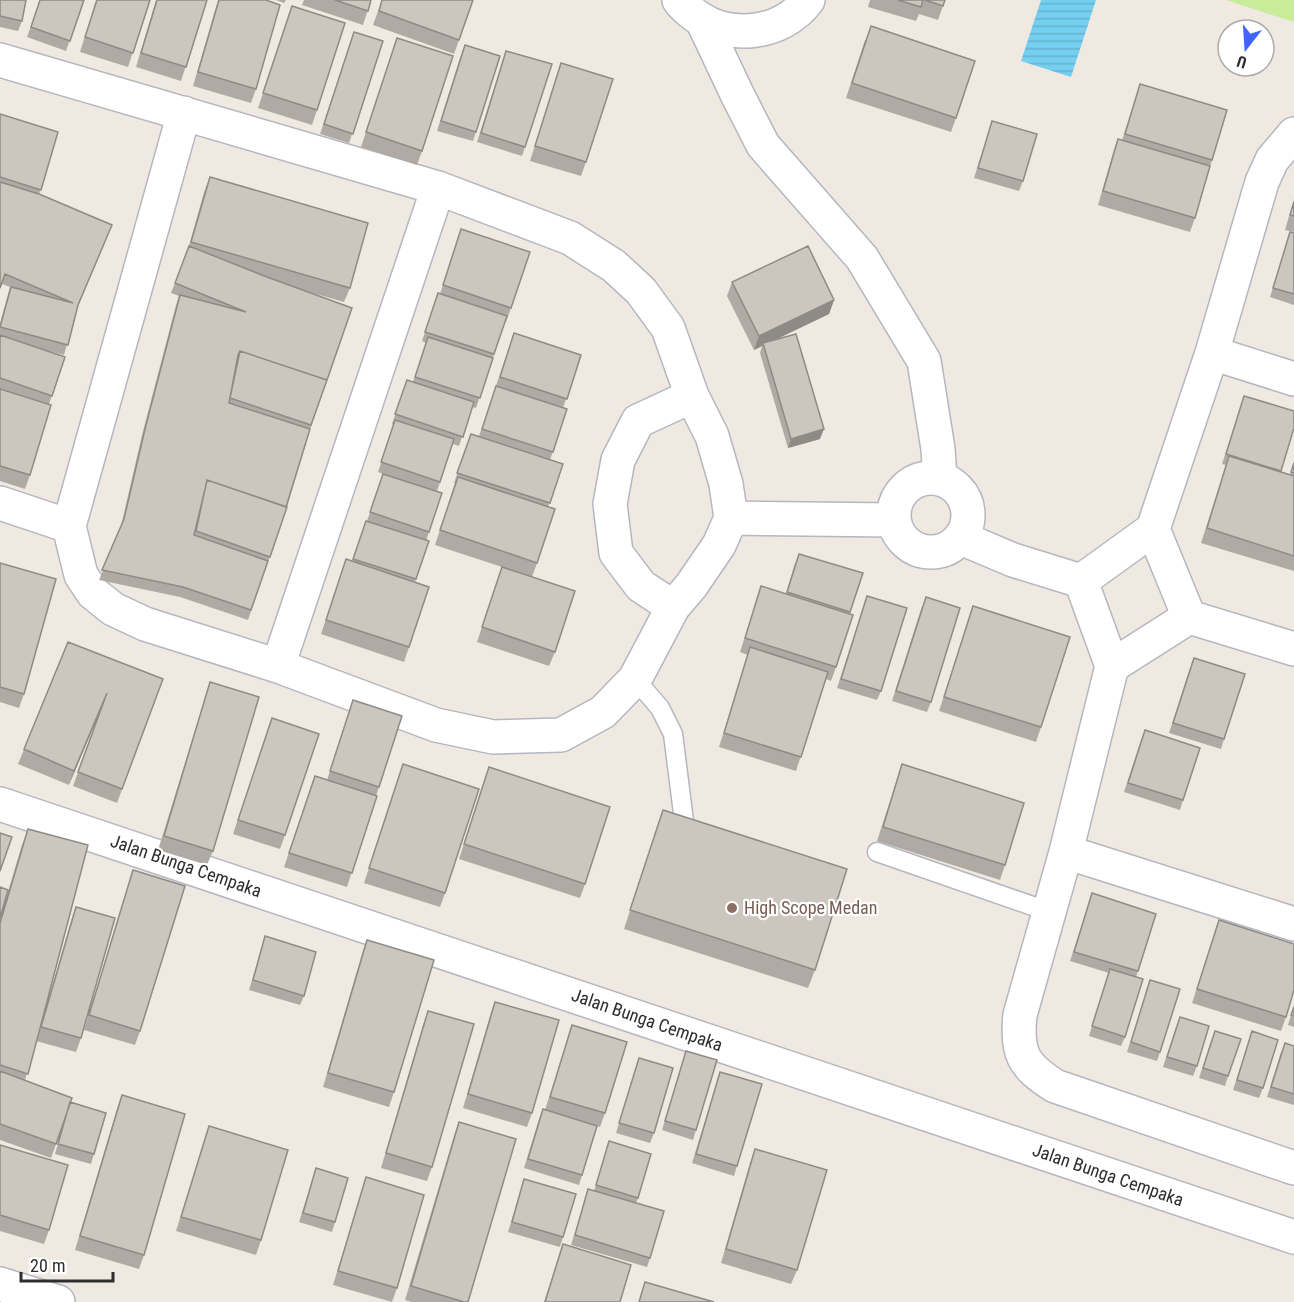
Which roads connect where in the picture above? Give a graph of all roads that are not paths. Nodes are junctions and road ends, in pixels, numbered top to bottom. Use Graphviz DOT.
graph roads {
  1 [pos="679,0"];
  2 [pos="808,0"];
  3 [pos="703,22"];
  4 [pos="0,60"];
  5 [pos="184,113"];
  6 [pos="1294,134"];
  7 [pos="438,188"];
  8 [pos="1212,353"];
  9 [pos="1294,379"];
  10 [pos="692,396"];
  11 [pos="940,478"];
  12 [pos="0,503"];
  13 [pos="731,518"];
  14 [pos="893,520"];
  15 [pos="69,526"];
  16 [pos="1153,529"];
  17 [pos="961,538"];
  18 [pos="1081,581"];
  19 [pos="673,607"];
  20 [pos="1189,617"];
  21 [pos="1294,649"];
  22 [pos="278,666"];
  23 [pos="1112,666"];
  24 [pos="635,679"];
  25 [pos="0,804"];
  26 [pos="684,821"];
  27 [pos="877,852"];
  28 [pos="1066,852"];
  29 [pos="1050,912"];
  30 [pos="1294,924"];
  31 [pos="1294,1168"];
  32 [pos="1294,1237"];
  33 [pos="0,1284"];
  34 [pos="58,1302"];
  1 -- 3 [label="street"];
  2 -- 3 [label="street"];
  3 -- 11 [label="street"];
  4 -- 5 [label="street"];
  5 -- 7 [label="street"];
  5 -- 15 [label="street"];
  6 -- 8 [label="street"];
  7 -- 10 [label="street"];
  7 -- 22 [label="street"];
  8 -- 9 [label="street"];
  8 -- 16 [label="street"];
  10 -- 13 [label="street"];
  10 -- 19 [label="street"];
  11 -- 14 [label="street"];
  11 -- 17 [label="street"];
  12 -- 15 [label="street"];
  13 -- 14 [label="street"];
  13 -- 19 [label="street"];
  14 -- 17 [label="street"];
  15 -- 22 [label="street"];
  16 -- 18 [label="street"];
  16 -- 20 [label="street"];
  17 -- 18 [label="street"];
  18 -- 23 [label="street"];
  19 -- 24 [label="street"];
  20 -- 21 [label="street"];
  20 -- 23 [label="street"];
  22 -- 24 [label="street"];
  23 -- 28 [label="street"];
  24 -- 26 [label="lane"];
  25 -- 32 [label="street, Jalan Bunga Cempaka"];
  27 -- 29 [label="lane"];
  28 -- 29 [label="street"];
  28 -- 30 [label="street"];
  29 -- 31 [label="street"];
  33 -- 34 [label="street"];
}
